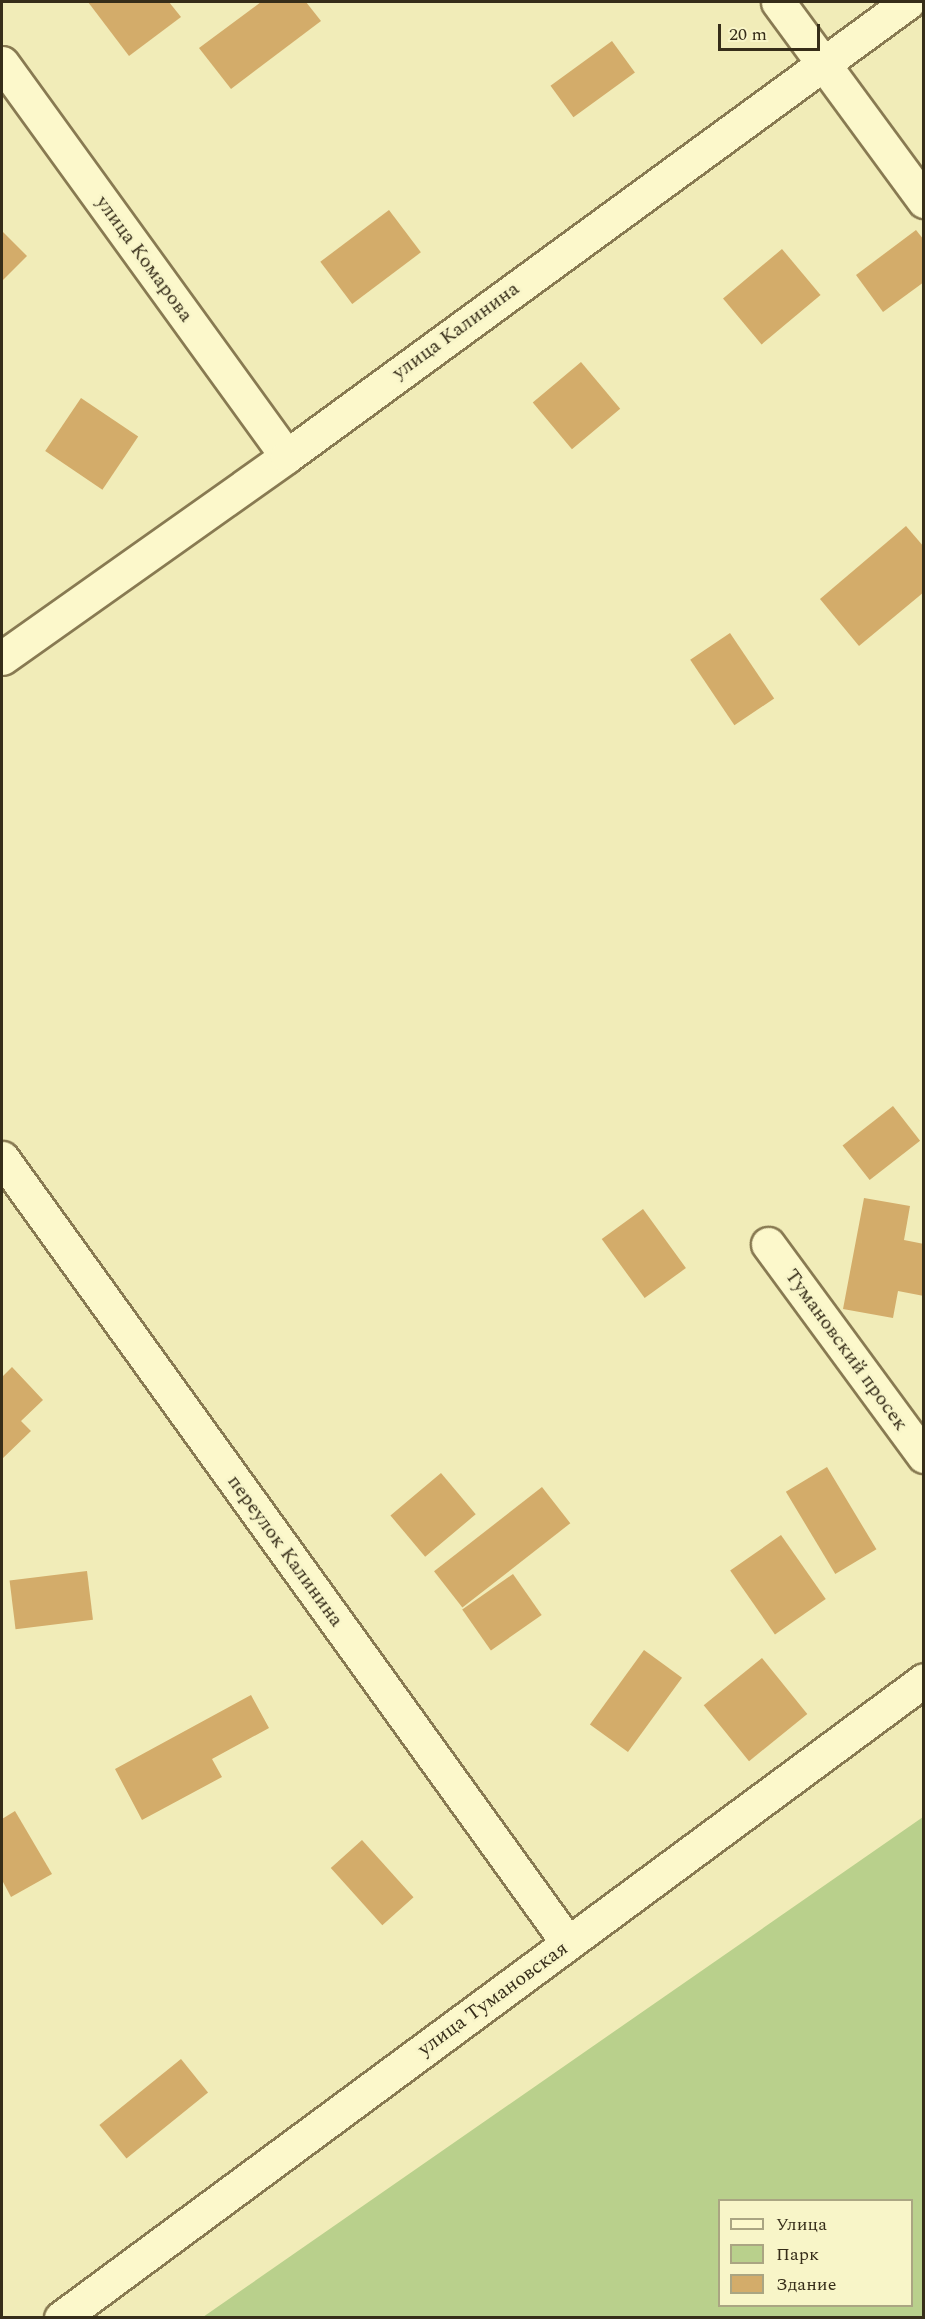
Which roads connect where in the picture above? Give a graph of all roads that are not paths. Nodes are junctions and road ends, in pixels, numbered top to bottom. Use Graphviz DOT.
graph roads {
  1 [pos="778,2"];
  2 [pos="908,2"];
  3 [pos="823,62"];
  4 [pos="2,63"];
  5 [pos="924,201"];
  6 [pos="287,456"];
  7 [pos="2,658"];
  8 [pos="2,1158"];
  9 [pos="768,1244"];
  10 [pos="924,1456"];
  11 [pos="924,1680"];
  12 [pos="568,1943"];
  13 [pos="61,2318"];
  1 -- 3 [label="street"];
  2 -- 3 [label="street, улица Калинина"];
  3 -- 5 [label="street"];
  3 -- 6 [label="street, улица Калинина"];
  4 -- 6 [label="street, улица Комарова"];
  6 -- 7 [label="street, улица Калинина"];
  8 -- 12 [label="street, переулок Калинина"];
  9 -- 10 [label="street, Тумановский просек"];
  11 -- 12 [label="street, улица Тумановская"];
  12 -- 13 [label="street, улица Тумановская"];
}
